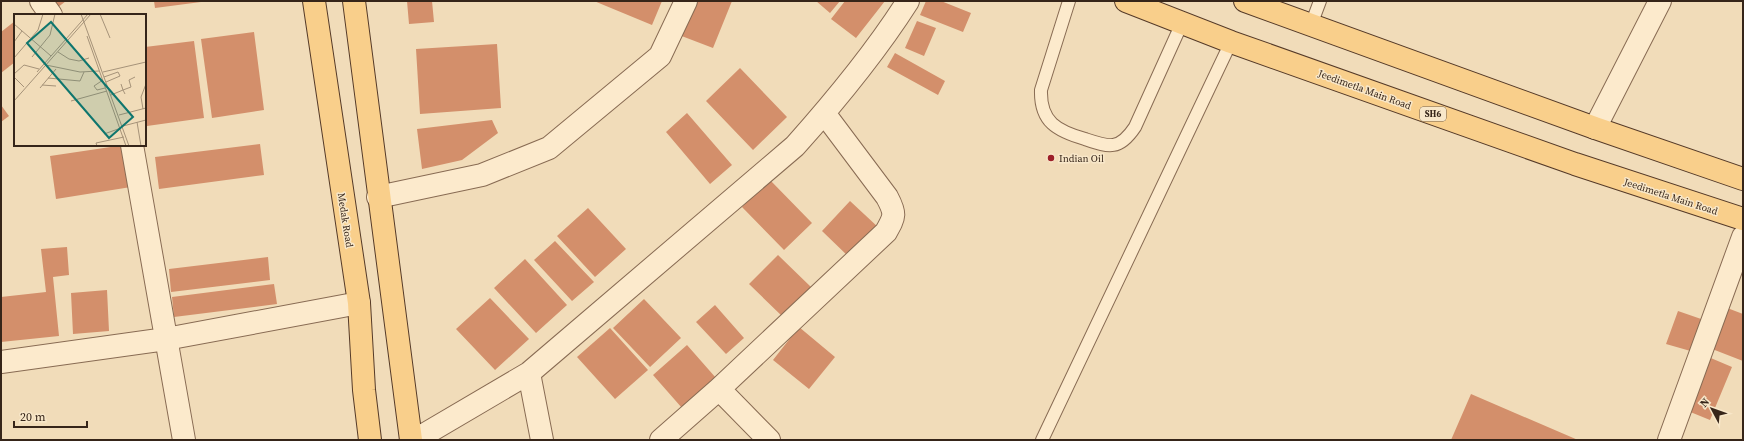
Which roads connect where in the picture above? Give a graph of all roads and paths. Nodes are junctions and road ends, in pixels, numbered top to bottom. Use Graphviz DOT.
graph roads {
  1 [pos="41,1"];
  2 [pos="314,1"];
  3 [pos="354,1"];
  4 [pos="686,1"];
  5 [pos="908,1"];
  6 [pos="1068,1"];
  7 [pos="1126,1"];
  8 [pos="1245,1"];
  9 [pos="1320,1"];
  10 [pos="1660,1"];
  11 [pos="50,14"];
  12 [pos="1182,23"];
  13 [pos="1311,25"];
  14 [pos="1231,42"];
  15 [pos="824,113"];
  16 [pos="1595,128"];
  17 [pos="132,146"];
  18 [pos="1743,179"];
  19 [pos="378,197"];
  20 [pos="1743,219"];
  21 [pos="1743,237"];
  22 [pos="359,303"];
  23 [pos="166,339"];
  24 [pos="1,362"];
  25 [pos="529,373"];
  26 [pos="719,389"];
  27 [pos="184,440"];
  28 [pos="370,440"];
  29 [pos="411,440"];
  30 [pos="415,440"];
  31 [pos="542,440"];
  32 [pos="661,440"];
  33 [pos="769,440"];
  34 [pos="1042,440"];
  35 [pos="1669,440"];
  1 -- 11 [label="street"];
  2 -- 22 [label="main road, Medak Road"];
  3 -- 19 [label="main road"];
  4 -- 19 [label="street"];
  5 -- 15 [label="street"];
  6 -- 12 [label="lane"];
  7 -- 12 [label="main road, Jeedimetla Main Road / SH6"];
  8 -- 13 [label="main road"];
  9 -- 13 [label="lane"];
  10 -- 16 [label="street"];
  12 -- 14 [label="main road, Jeedimetla Main Road / SH6"];
  13 -- 16 [label="main road"];
  14 -- 20 [label="main road, Jeedimetla Main Road / SH6"];
  14 -- 34 [label="lane"];
  15 -- 25 [label="street"];
  15 -- 26 [label="street"];
  16 -- 18 [label="main road"];
  17 -- 23 [label="street"];
  19 -- 29 [label="main road"];
  21 -- 35 [label="street"];
  22 -- 23 [label="street"];
  22 -- 28 [label="main road, Medak Road"];
  23 -- 24 [label="street"];
  23 -- 27 [label="street"];
  25 -- 30 [label="street"];
  25 -- 31 [label="street"];
  26 -- 32 [label="street"];
  26 -- 33 [label="street"];
}
